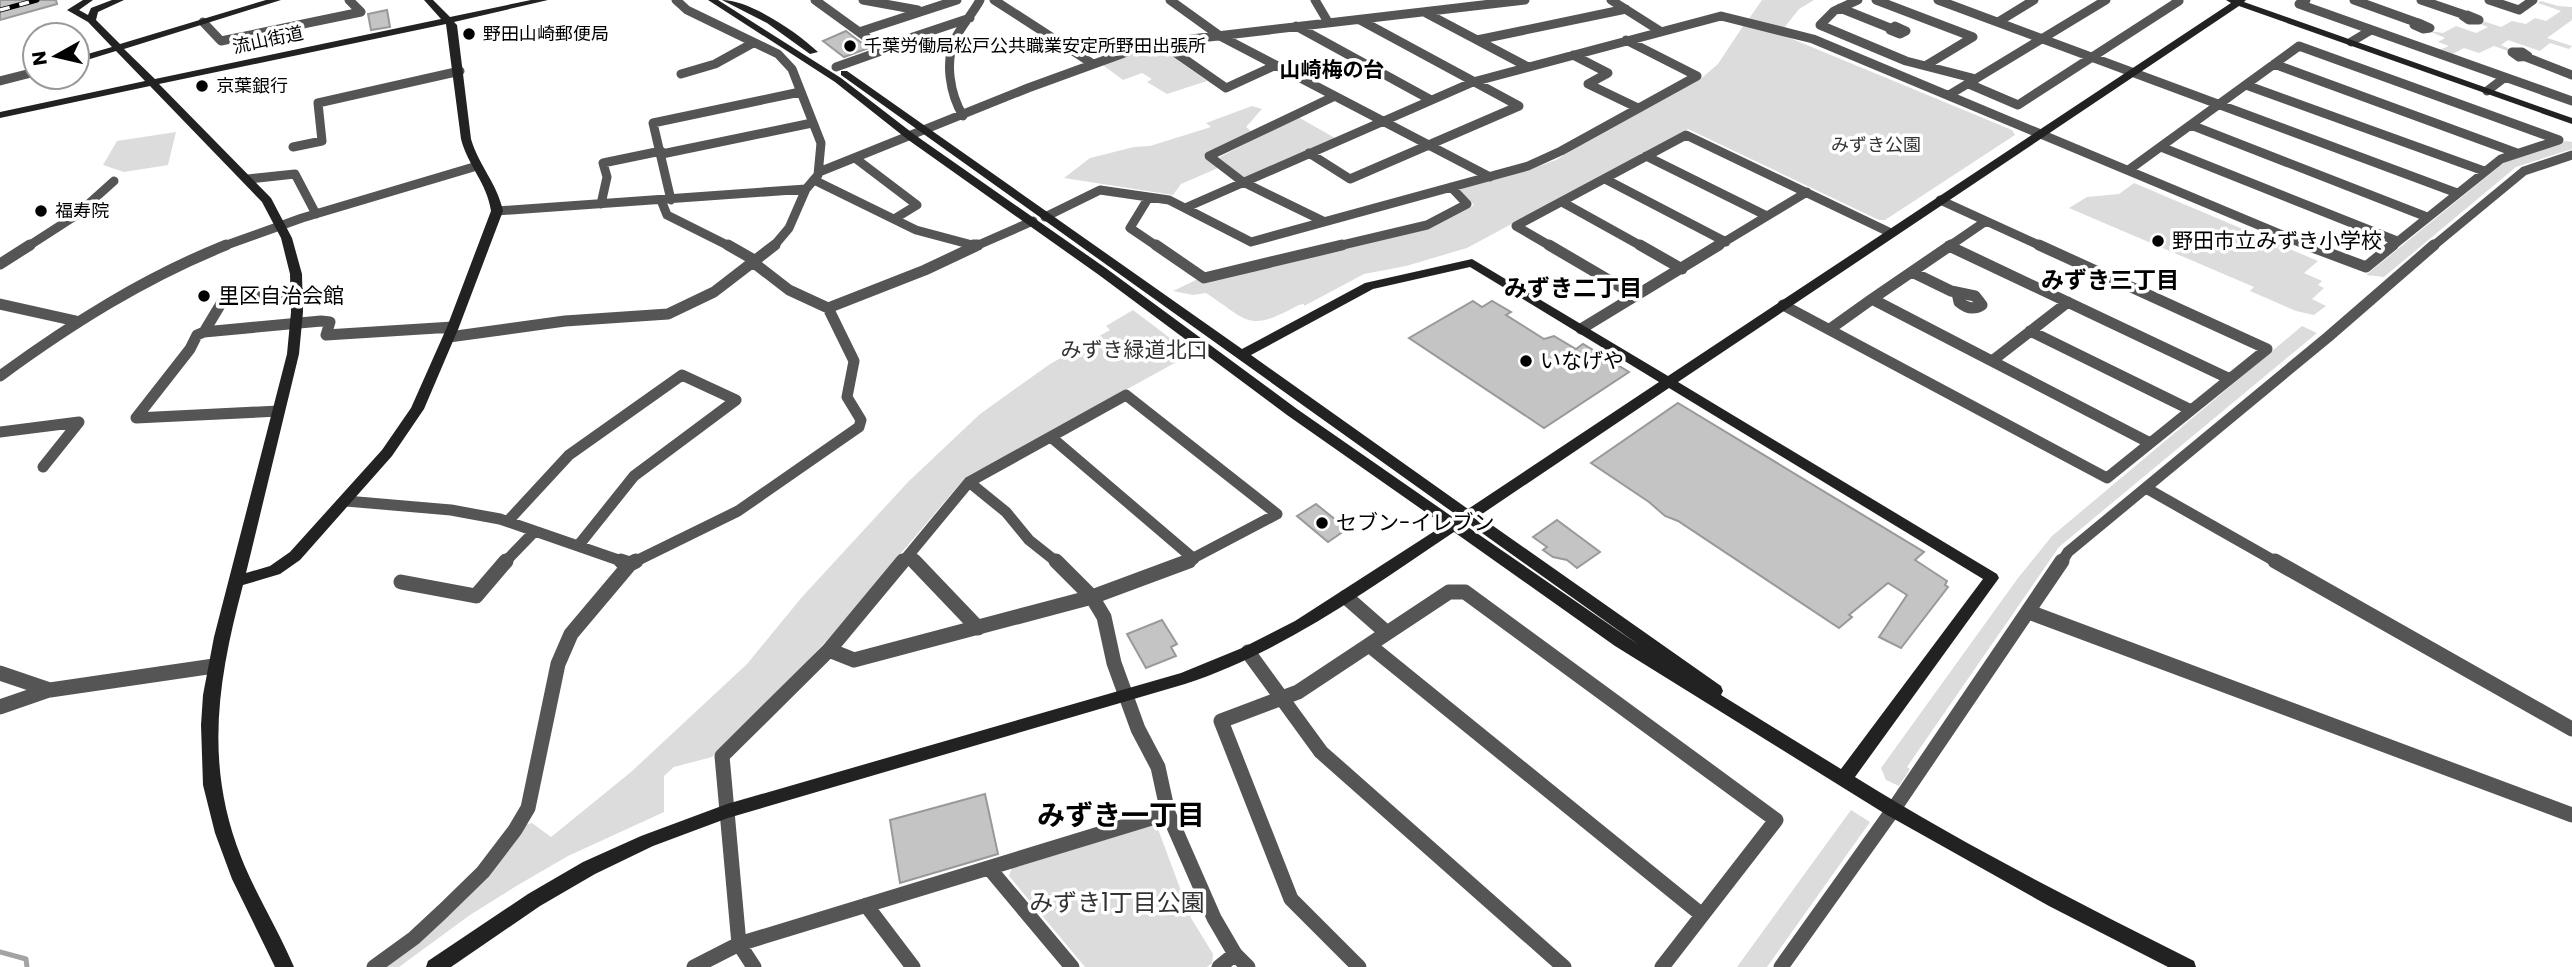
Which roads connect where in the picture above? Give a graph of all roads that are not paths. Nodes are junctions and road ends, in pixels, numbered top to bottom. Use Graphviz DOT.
graph roads {
  1 [pos="89,0"];
  2 [pos="120,0"];
  3 [pos="276,0"];
  4 [pos="349,0"];
  5 [pos="428,0"];
  6 [pos="544,0"];
  7 [pos="676,0"];
  8 [pos="712,0"];
  9 [pos="726,0"];
  10 [pos="815,0"];
  11 [pos="863,0"];
  12 [pos="957,0"];
  13 [pos="980,0"];
  14 [pos="994,0"];
  15 [pos="1170,0"];
  16 [pos="1315,0"];
  17 [pos="1525,0"];
  18 [pos="1611,0"];
  19 [pos="1858,0"];
  20 [pos="1876,0"];
  21 [pos="1938,0"];
  22 [pos="2034,0"];
  23 [pos="2106,0"];
  24 [pos="2176,0"];
  25 [pos="2306,0"];
  26 [pos="2354,0"];
  27 [pos="2421,0"];
  28 [pos="2489,0"];
  29 [pos="2533,0"];
  30 [pos="2236,1"];
  31 [pos="1840,8"];
  32 [pos="1626,9"];
  33 [pos="922,10"];
  34 [pos="1426,13"];
  35 [pos="2465,15"];
  36 [pos="971,18"];
  37 [pos="92,19"];
  38 [pos="449,20"];
  39 [pos="1360,20"];
  40 [pos="203,22"];
  41 [pos="1328,22"];
  42 [pos="1998,22"];
  43 [pos="2418,23"];
  44 [pos="1296,26"];
  45 [pos="1889,27"];
  46 [pos="2371,30"];
  47 [pos="1660,31"];
  48 [pos="859,32"];
  49 [pos="1220,36"];
  50 [pos="2042,39"];
  51 [pos="954,40"];
  52 [pos="1477,40"];
  53 [pos="1626,40"];
  54 [pos="1160,42"];
  55 [pos="2351,42"];
  56 [pos="753,43"];
  57 [pos="119,47"];
  58 [pos="792,49"];
  59 [pos="778,54"];
  60 [pos="1573,55"];
  61 [pos="91,56"];
  62 [pos="2091,57"];
  63 [pos="2526,57"];
  64 [pos="1093,64"];
  65 [pos="2274,64"];
  66 [pos="1276,65"];
  67 [pos="1925,66"];
  68 [pos="1528,67"];
  69 [pos="836,68"];
  70 [pos="460,71"];
  71 [pos="2132,72"];
  72 [pos="681,74"];
  73 [pos="2572,75"];
  74 [pos="21,76"];
  75 [pos="2504,78"];
  76 [pos="0,81"];
  77 [pos="152,82"];
  78 [pos="1473,82"];
  79 [pos="1972,82"];
  80 [pos="2246,85"];
  81 [pos="2487,90"];
  82 [pos="800,92"];
  83 [pos="1950,95"];
  84 [pos="1335,96"];
  85 [pos="1430,100"];
  86 [pos="2572,101"];
  87 [pos="2219,104"];
  88 [pos="1638,108"];
  89 [pos="0,115"];
  90 [pos="963,116"];
  91 [pos="1383,121"];
  92 [pos="2572,121"];
  93 [pos="812,123"];
  94 [pos="2191,125"];
  95 [pos="926,131"];
  96 [pos="2038,134"];
  97 [pos="911,136"];
  98 [pos="1430,146"];
  99 [pos="292,147"];
  100 [pos="2161,147"];
  101 [pos="662,152"];
  102 [pos="1309,153"];
  103 [pos="2517,153"];
  104 [pos="2572,155"];
  105 [pos="1646,156"];
  106 [pos="855,158"];
  107 [pos="477,166"];
  108 [pos="2130,169"];
  109 [pos="2484,170"];
  110 [pos="1490,177"];
  111 [pos="248,179"];
  112 [pos="1605,179"];
  113 [pos="814,180"];
  114 [pos="114,181"];
  115 [pos="1243,182"];
  116 [pos="1451,187"];
  117 [pos="1807,192"];
  118 [pos="2457,193"];
  119 [pos="1149,197"];
  120 [pos="666,200"];
  121 [pos="1940,200"];
  122 [pos="1562,202"];
  123 [pos="601,204"];
  124 [pos="1185,208"];
  125 [pos="497,211"];
  126 [pos="316,214"];
  127 [pos="1767,216"];
  128 [pos="2427,217"];
  129 [pos="894,219"];
  130 [pos="1039,219"];
  131 [pos="1323,221"];
  132 [pos="1986,221"];
  133 [pos="283,225"];
  134 [pos="1891,233"];
  135 [pos="2397,241"];
  136 [pos="1726,242"];
  137 [pos="976,246"];
  138 [pos="1950,246"];
  139 [pos="755,262"];
  140 [pos="0,264"];
  141 [pos="1682,269"];
  142 [pos="1912,272"];
  143 [pos="298,291"];
  144 [pos="1957,293"];
  145 [pos="1636,296"];
  146 [pos="1872,299"];
  147 [pos="2068,302"];
  148 [pos="0,304"];
  149 [pos="1783,305"];
  150 [pos="828,308"];
  151 [pos="76,321"];
  152 [pos="297,324"];
  153 [pos="1581,328"];
  154 [pos="1830,329"];
  155 [pos="204,331"];
  156 [pos="2031,331"];
  157 [pos="451,332"];
  158 [pos="1242,354"];
  159 [pos="1992,361"];
  160 [pos="0,376"];
  161 [pos="2230,379"];
  162 [pos="1668,382"];
  163 [pos="2191,410"];
  164 [pos="279,411"];
  165 [pos="0,432"];
  166 [pos="1051,437"];
  167 [pos="2150,443"];
  168 [pos="43,467"];
  169 [pos="969,482"];
  170 [pos="2146,488"];
  171 [pos="346,501"];
  172 [pos="1469,516"];
  173 [pos="508,522"];
  174 [pos="1452,526"];
  175 [pos="535,531"];
  176 [pos="578,545"];
  177 [pos="909,556"];
  178 [pos="1194,559"];
  179 [pos="630,564"];
  180 [pos="235,581"];
  181 [pos="401,582"];
  182 [pos="1092,597"];
  183 [pos="1346,597"];
  184 [pos="2029,612"];
  185 [pos="978,628"];
  186 [pos="1387,633"];
  187 [pos="1368,645"];
  188 [pos="828,650"];
  189 [pos="1248,652"];
  190 [pos="214,666"];
  191 [pos="0,673"];
  192 [pos="50,690"];
  193 [pos="1126,698"];
  194 [pos="1282,698"];
  195 [pos="0,707"];
  196 [pos="2572,730"];
  197 [pos="1843,780"];
  198 [pos="1893,810"];
  199 [pos="727,811"];
  200 [pos="1168,813"];
  201 [pos="2572,815"];
  202 [pos="989,868"];
  203 [pos="866,905"];
  204 [pos="1702,915"];
  205 [pos="739,944"];
  206 [pos="1235,954"];
  207 [pos="285,967"];
  208 [pos="374,967"];
  209 [pos="435,967"];
  210 [pos="694,967"];
  211 [pos="754,967"];
  212 [pos="913,967"];
  213 [pos="1072,967"];
  214 [pos="1219,967"];
  215 [pos="1248,967"];
  216 [pos="1360,967"];
  217 [pos="1564,967"];
  218 [pos="1662,967"];
  219 [pos="1781,967"];
  220 [pos="2187,967"];
  1 -- 37 [label="street"];
  2 -- 37 [label="street"];
  3 -- 40 [label="street"];
  4 -- 40 [label="street"];
  5 -- 38 [label="street"];
  6 -- 38 [label="street, 流山街道"];
  7 -- 56 [label="street"];
  8 -- 58 [label="street"];
  9 -- 69 [label="street"];
  10 -- 48 [label="street"];
  11 -- 33 [label="street"];
  12 -- 33 [label="street"];
  13 -- 36 [label="street"];
  14 -- 64 [label="street"];
  15 -- 49 [label="street"];
  16 -- 41 [label="street"];
  17 -- 34 [label="street"];
  18 -- 32 [label="street"];
  19 -- 31 [label="street"];
  20 -- 67 [label="street"];
  21 -- 42 [label="street"];
  22 -- 42 [label="street"];
  23 -- 50 [label="street"];
  24 -- 62 [label="street"];
  25 -- 46 [label="street"];
  26 -- 43 [label="street"];
  27 -- 35 [label="street"];
  28 -- 29 [label="street"];
  30 -- 55 [label="street"];
  30 -- 71 [label="street"];
  31 -- 45 [label="street"];
  31 -- 67 [label="street"];
  32 -- 47 [label="street"];
  32 -- 52 [label="street"];
  33 -- 48 [label="street"];
  34 -- 39 [label="street"];
  34 -- 52 [label="street"];
  36 -- 51 [label="street"];
  36 -- 51 [label="street"];
  37 -- 57 [label="street"];
  38 -- 70 [label="street"];
  38 -- 77 [label="street, 流山街道"];
  39 -- 41 [label="street"];
  39 -- 78 [label="street"];
  40 -- 57 [label="street"];
  41 -- 44 [label="street"];
  42 -- 50 [label="street"];
  44 -- 49 [label="street"];
  44 -- 85 [label="street"];
  46 -- 55 [label="street"];
  46 -- 75 [label="street"];
  47 -- 53 [label="street"];
  47 -- 83 [label="street"];
  48 -- 69 [label="street"];
  49 -- 54 [label="street"];
  49 -- 66 [label="street"];
  50 -- 62 [label="street"];
  50 -- 79 [label="street"];
  51 -- 90 [label="street"];
  52 -- 68 [label="street"];
  53 -- 60 [label="street"];
  53 -- 88 [label="street"];
  54 -- 64 [label="street"];
  54 -- 66 [label="street"];
  55 -- 81 [label="street"];
  56 -- 59 [label="street"];
  56 -- 72 [label="street"];
  57 -- 61 [label="street"];
  57 -- 77 [label="street"];
  58 -- 59 [label="street"];
  58 -- 97 [label="street"];
  59 -- 82 [label="street"];
  60 -- 68 [label="street"];
  60 -- 88 [label="street"];
  62 -- 71 [label="street"];
  62 -- 79 [label="street"];
  63 -- 73 [label="street"];
  64 -- 90 [label="street"];
  65 -- 80 [label="street"];
  65 -- 103 [label="street"];
  65 -- 103 [label="street"];
  66 -- 84 [label="street"];
  67 -- 79 [label="street"];
  68 -- 78 [label="street"];
  69 -- 95 [label="street"];
  70 -- 99 [label="street"];
  70 -- 107 [label="street"];
  71 -- 87 [label="street"];
  71 -- 96 [label="street"];
  74 -- 76 [label="street"];
  75 -- 81 [label="street"];
  75 -- 86 [label="street"];
  77 -- 89 [label="street, 流山街道"];
  77 -- 111 [label="street"];
  78 -- 85 [label="street"];
  78 -- 98 [label="street"];
  79 -- 83 [label="street"];
  80 -- 87 [label="street"];
  80 -- 109 [label="street"];
  81 -- 92 [label="street"];
  82 -- 93 [label="street"];
  82 -- 101 [label="street"];
  83 -- 96 [label="street"];
  84 -- 91 [label="street"];
  84 -- 115 [label="street"];
  85 -- 91 [label="street"];
  87 -- 94 [label="street"];
  87 -- 118 [label="street"];
  88 -- 110 [label="street"];
  90 -- 95 [label="street"];
  91 -- 98 [label="street"];
  91 -- 102 [label="street"];
  93 -- 101 [label="street"];
  93 -- 113 [label="street"];
  94 -- 100 [label="street"];
  94 -- 128 [label="street"];
  95 -- 97 [label="street"];
  95 -- 130 [label="street"];
  96 -- 108 [label="street"];
  96 -- 121 [label="street"];
  97 -- 106 [label="street"];
  97 -- 130 [label="street"];
  98 -- 102 [label="street"];
  98 -- 110 [label="street"];
  100 -- 108 [label="street"];
  100 -- 135 [label="street"];
  101 -- 120 [label="street"];
  101 -- 123 [label="street"];
  102 -- 115 [label="street"];
  103 -- 109 [label="street"];
  104 -- 170 [label="street"];
  105 -- 112 [label="street"];
  105 -- 117 [label="street"];
  105 -- 127 [label="street"];
  106 -- 113 [label="street"];
  106 -- 129 [label="street"];
  107 -- 125 [label="street"];
  107 -- 126 [label="street"];
  108 -- 135 [label="street"];
  109 -- 118 [label="street"];
  110 -- 116 [label="street"];
  111 -- 126 [label="street"];
  111 -- 133 [label="street"];
  112 -- 122 [label="street"];
  112 -- 136 [label="street"];
  113 -- 120 [label="street"];
  113 -- 129 [label="street"];
  113 -- 139 [label="street"];
  114 -- 140 [label="street"];
  115 -- 124 [label="street"];
  115 -- 131 [label="street"];
  116 -- 119 [label="street"];
  116 -- 131 [label="street"];
  117 -- 127 [label="street"];
  117 -- 134 [label="street"];
  118 -- 128 [label="street"];
  119 -- 124 [label="street"];
  119 -- 130 [label="street"];
  120 -- 123 [label="street"];
  120 -- 139 [label="street"];
  121 -- 132 [label="street"];
  121 -- 134 [label="street"];
  122 -- 141 [label="street"];
  122 -- 145 [label="street"];
  123 -- 125 [label="street"];
  124 -- 131 [label="street"];
  125 -- 157 [label="street"];
  126 -- 133 [label="street"];
  127 -- 136 [label="street"];
  128 -- 135 [label="street"];
  129 -- 137 [label="street"];
  130 -- 137 [label="street"];
  130 -- 158 [label="street"];
  130 -- 174 [label="street"];
  132 -- 138 [label="street"];
  132 -- 161 [label="street"];
  133 -- 143 [label="street"];
  133 -- 151 [label="street"];
  134 -- 149 [label="street"];
  136 -- 141 [label="street"];
  137 -- 150 [label="street"];
  138 -- 142 [label="street"];
  138 -- 147 [label="street"];
  139 -- 150 [label="street"];
  139 -- 157 [label="street"];
  141 -- 145 [label="street"];
  142 -- 144 [label="street"];
  142 -- 146 [label="street"];
  143 -- 152 [label="street"];
  143 -- 155 [label="street"];
  145 -- 153 [label="street"];
  146 -- 154 [label="street"];
  146 -- 159 [label="street"];
  147 -- 156 [label="street"];
  147 -- 161 [label="street"];
  148 -- 151 [label="street"];
  149 -- 154 [label="street"];
  149 -- 162 [label="street"];
  150 -- 179 [label="street"];
  151 -- 160 [label="street"];
  152 -- 155 [label="street"];
  152 -- 157 [label="street"];
  152 -- 164 [label="street"];
  153 -- 158 [label="street"];
  153 -- 162 [label="street"];
  154 -- 167 [label="street"];
  155 -- 164 [label="street"];
  156 -- 159 [label="street"];
  156 -- 163 [label="street"];
  157 -- 171 [label="street"];
  158 -- 172 [label="street"];
  159 -- 167 [label="street"];
  161 -- 163 [label="street"];
  162 -- 172 [label="street"];
  162 -- 197 [label="street"];
  163 -- 167 [label="street"];
  164 -- 180 [label="street"];
  165 -- 168 [label="street"];
  166 -- 169 [label="street"];
  166 -- 178 [label="street"];
  166 -- 178 [label="street"];
  169 -- 177 [label="street"];
  169 -- 182 [label="street"];
  170 -- 184 [label="street"];
  170 -- 196 [label="street"];
  171 -- 173 [label="street"];
  171 -- 180 [label="street"];
  172 -- 174 [label="street"];
  172 -- 197 [label="street"];
  173 -- 175 [label="street"];
  173 -- 176 [label="street"];
  174 -- 183 [label="street"];
  174 -- 197 [label="street"];
  175 -- 176 [label="street"];
  175 -- 181 [label="street"];
  176 -- 179 [label="street"];
  177 -- 185 [label="street"];
  177 -- 188 [label="street"];
  178 -- 182 [label="street"];
  179 -- 208 [label="street"];
  180 -- 190 [label="street"];
  182 -- 185 [label="street"];
  182 -- 193 [label="street"];
  183 -- 186 [label="street"];
  183 -- 189 [label="street"];
  184 -- 198 [label="street"];
  184 -- 201 [label="street"];
  185 -- 188 [label="street"];
  186 -- 187 [label="street"];
  186 -- 204 [label="street"];
  187 -- 194 [label="street"];
  187 -- 204 [label="street"];
  188 -- 199 [label="street"];
  189 -- 193 [label="street"];
  189 -- 194 [label="street"];
  190 -- 192 [label="street"];
  190 -- 207 [label="street"];
  191 -- 192 [label="street"];
  192 -- 195 [label="street"];
  193 -- 199 [label="street"];
  193 -- 200 [label="street"];
  194 -- 216 [label="street"];
  194 -- 217 [label="street"];
  197 -- 198 [label="street"];
  198 -- 219 [label="street"];
  198 -- 220 [label="street"];
  199 -- 205 [label="street"];
  199 -- 209 [label="street"];
  200 -- 202 [label="street"];
  200 -- 206 [label="street"];
  202 -- 203 [label="street"];
  202 -- 213 [label="street"];
  203 -- 205 [label="street"];
  203 -- 212 [label="street"];
  204 -- 218 [label="street"];
  205 -- 210 [label="street"];
  205 -- 211 [label="street"];
  206 -- 214 [label="street"];
  206 -- 215 [label="street"];
}
